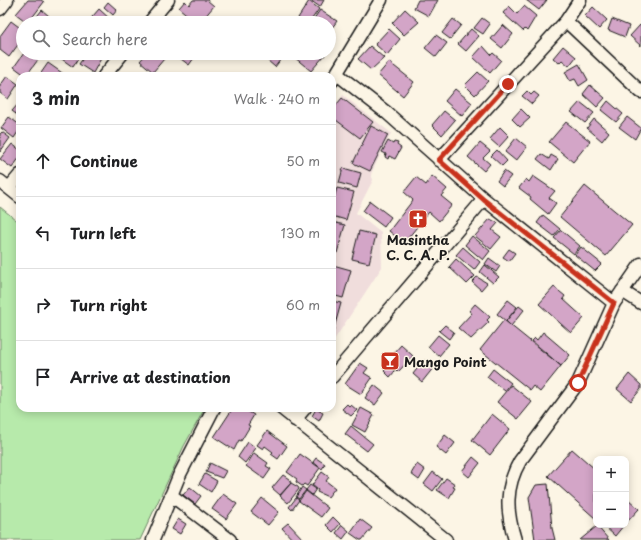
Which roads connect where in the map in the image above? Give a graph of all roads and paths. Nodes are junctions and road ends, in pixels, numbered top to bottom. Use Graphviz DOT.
graph roads {
  1 [pos="8,0"];
  2 [pos="168,0"];
  3 [pos="381,0"];
  4 [pos="580,0"];
  5 [pos="0,9"];
  6 [pos="155,16"];
  7 [pos="566,21"];
  8 [pos="118,60"];
  9 [pos="107,72"];
  10 [pos="336,76"];
  11 [pos="336,79"];
  12 [pos="641,92"];
  13 [pos="439,160"];
  14 [pos="16,177"];
  15 [pos="4,184"];
  16 [pos="16,194"];
  17 [pos="484,200"];
  18 [pos="641,264"];
  19 [pos="622,291"];
  20 [pos="614,303"];
  21 [pos="641,303"];
  22 [pos="336,372"];
  23 [pos="212,412"];
  24 [pos="286,412"];
  25 [pos="302,412"];
  26 [pos="295,420"];
  27 [pos="171,495"];
  28 [pos="223,538"];
  29 [pos="154,540"];
  30 [pos="446,540"];
  31 [pos="515,540"];
  1 -- 5 [label="street"];
  2 -- 6 [label="street"];
  3 -- 10 [label="street"];
  4 -- 7 [label="street"];
  7 -- 12 [label="street"];
  7 -- 13 [label="street"];
  8 -- 9 [label="street"];
  11 -- 13 [label="street"];
  13 -- 17 [label="street"];
  14 -- 15 [label="street"];
  15 -- 16 [label="street"];
  17 -- 20 [label="street"];
  17 -- 22 [label="street"];
  18 -- 19 [label="street"];
  19 -- 20 [label="street"];
  19 -- 21 [label="street"];
  20 -- 31 [label="street"];
  23 -- 27 [label="street"];
  24 -- 26 [label="street"];
  25 -- 26 [label="street"];
  26 -- 30 [label="street"];
  27 -- 28 [label="street"];
  27 -- 29 [label="street"];
}
